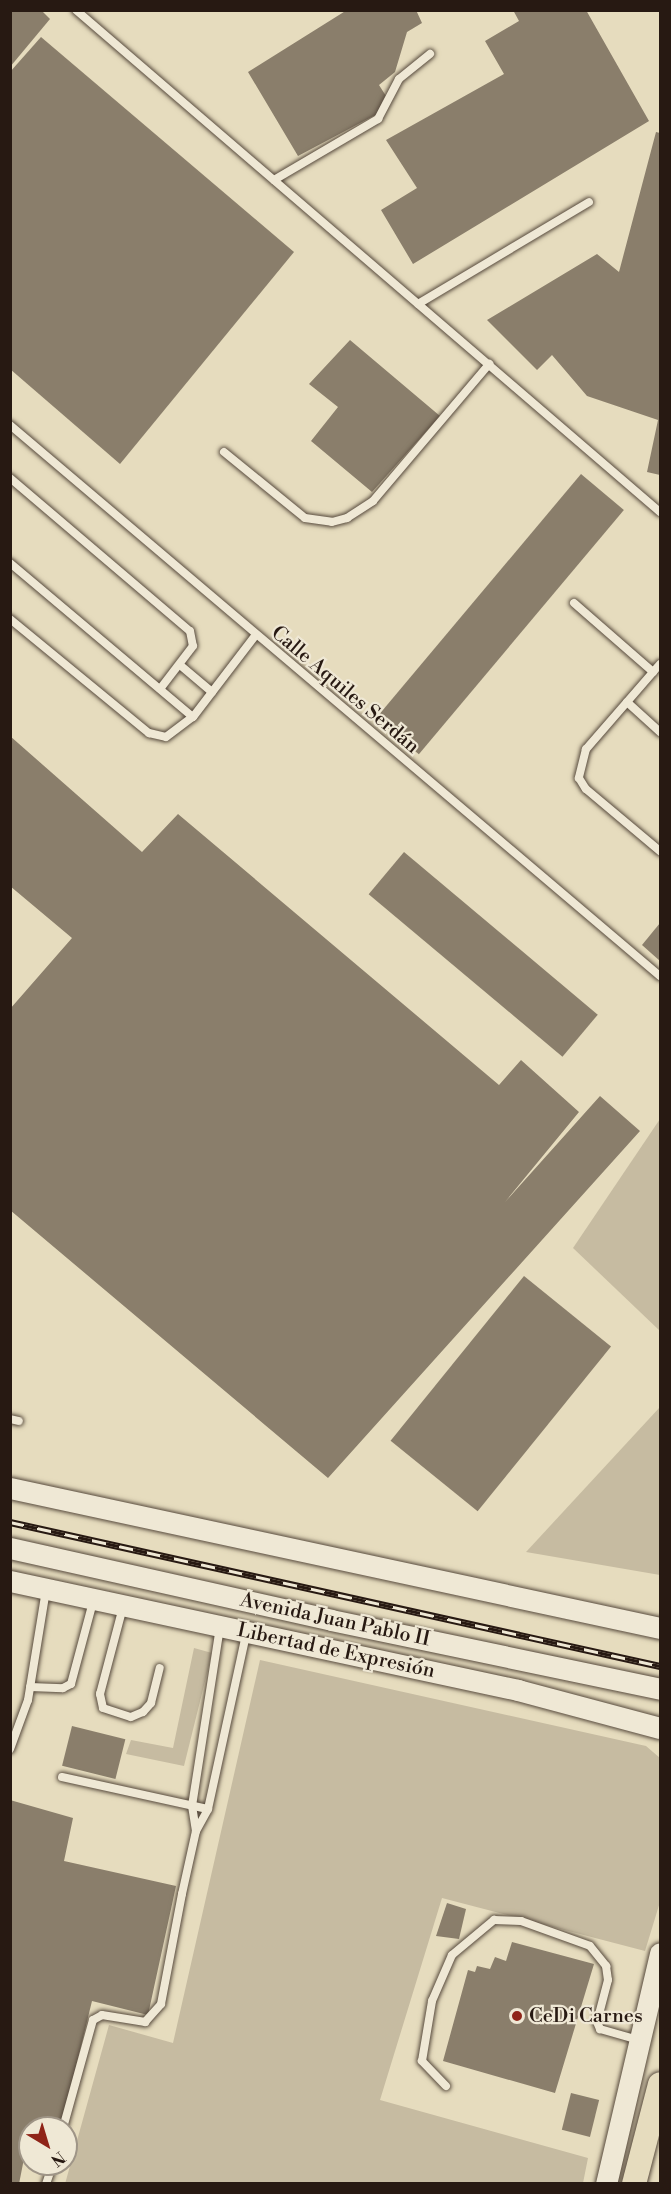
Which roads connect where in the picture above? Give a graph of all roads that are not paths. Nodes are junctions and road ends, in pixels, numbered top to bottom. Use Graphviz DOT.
graph roads {
  1 [pos="76,10"];
  2 [pos="430,54"];
  3 [pos="274,180"];
  4 [pos="589,202"];
  5 [pos="418,304"];
  6 [pos="489,364"];
  7 [pos="10,425"];
  8 [pos="224,452"];
  9 [pos="10,478"];
  10 [pos="660,512"];
  11 [pos="10,563"];
  12 [pos="574,603"];
  13 [pos="10,619"];
  14 [pos="255,636"];
  15 [pos="660,664"];
  16 [pos="180,665"];
  17 [pos="653,672"];
  18 [pos="160,689"];
  19 [pos="212,692"];
  20 [pos="627,702"];
  21 [pos="193,717"];
  22 [pos="660,732"];
  23 [pos="660,851"];
  24 [pos="660,976"];
  25 [pos="10,1488"];
  26 [pos="10,1548"];
  27 [pos="10,1567"];
  28 [pos="10,1581"];
  29 [pos="46,1589"];
  30 [pos="94,1597"];
  31 [pos="124,1602"];
  32 [pos="165,1612"];
  33 [pos="331,1620"];
  34 [pos="221,1626"];
  35 [pos="660,1628"];
  36 [pos="246,1631"];
  37 [pos="160,1668"];
  38 [pos="30,1687"];
  39 [pos="660,1689"];
  40 [pos="660,1728"];
  41 [pos="10,1749"];
  42 [pos="62,1777"];
  43 [pos="192,1806"];
  44 [pos="208,1809"];
  45 [pos="196,1831"];
  46 [pos="660,1953"];
  47 [pos="639,2040"];
  48 [pos="660,2084"];
  49 [pos="446,2086"];
  50 [pos="66,2116"];
  51 [pos="606,2184"];
  52 [pos="634,2184"];
  1 -- 3 [label="lane"];
  2 -- 3 [label="lane"];
  3 -- 5 [label="lane"];
  4 -- 5 [label="lane"];
  5 -- 6 [label="lane"];
  6 -- 8 [label="lane"];
  6 -- 10 [label="lane"];
  7 -- 14 [label="lane, Calle Aquiles Serdán"];
  9 -- 16 [label="lane"];
  11 -- 18 [label="lane"];
  12 -- 17 [label="lane"];
  13 -- 21 [label="lane"];
  14 -- 19 [label="lane"];
  14 -- 24 [label="lane, Calle Aquiles Serdán"];
  15 -- 17 [label="lane"];
  16 -- 18 [label="lane"];
  16 -- 19 [label="lane"];
  17 -- 20 [label="lane"];
  18 -- 21 [label="lane"];
  19 -- 21 [label="lane"];
  20 -- 22 [label="lane"];
  20 -- 23 [label="lane"];
  25 -- 35 [label="main road"];
  26 -- 33 [label="main road, Avenida Juan Pablo II"];
  27 -- 29 [label="main road"];
  28 -- 29 [label="main road, Libertad de Expresión"];
  29 -- 30 [label="main road, Libertad de Expresión"];
  29 -- 38 [label="lane"];
  30 -- 31 [label="main road, Libertad de Expresión"];
  30 -- 38 [label="lane"];
  31 -- 32 [label="main road, Libertad de Expresión"];
  31 -- 37 [label="lane"];
  32 -- 33 [label="main road"];
  32 -- 34 [label="main road, Libertad de Expresión"];
  33 -- 39 [label="main road, Avenida Juan Pablo II"];
  34 -- 36 [label="main road, Libertad de Expresión"];
  34 -- 43 [label="lane"];
  36 -- 40 [label="main road, Libertad de Expresión"];
  36 -- 44 [label="lane"];
  38 -- 41 [label="lane"];
  42 -- 43 [label="lane"];
  43 -- 44 [label="lane"];
  43 -- 45 [label="lane"];
  44 -- 45 [label="lane"];
  45 -- 50 [label="lane"];
  46 -- 47 [label="main road"];
  47 -- 49 [label="lane"];
  47 -- 51 [label="main road"];
  48 -- 52 [label="main road"];
}
